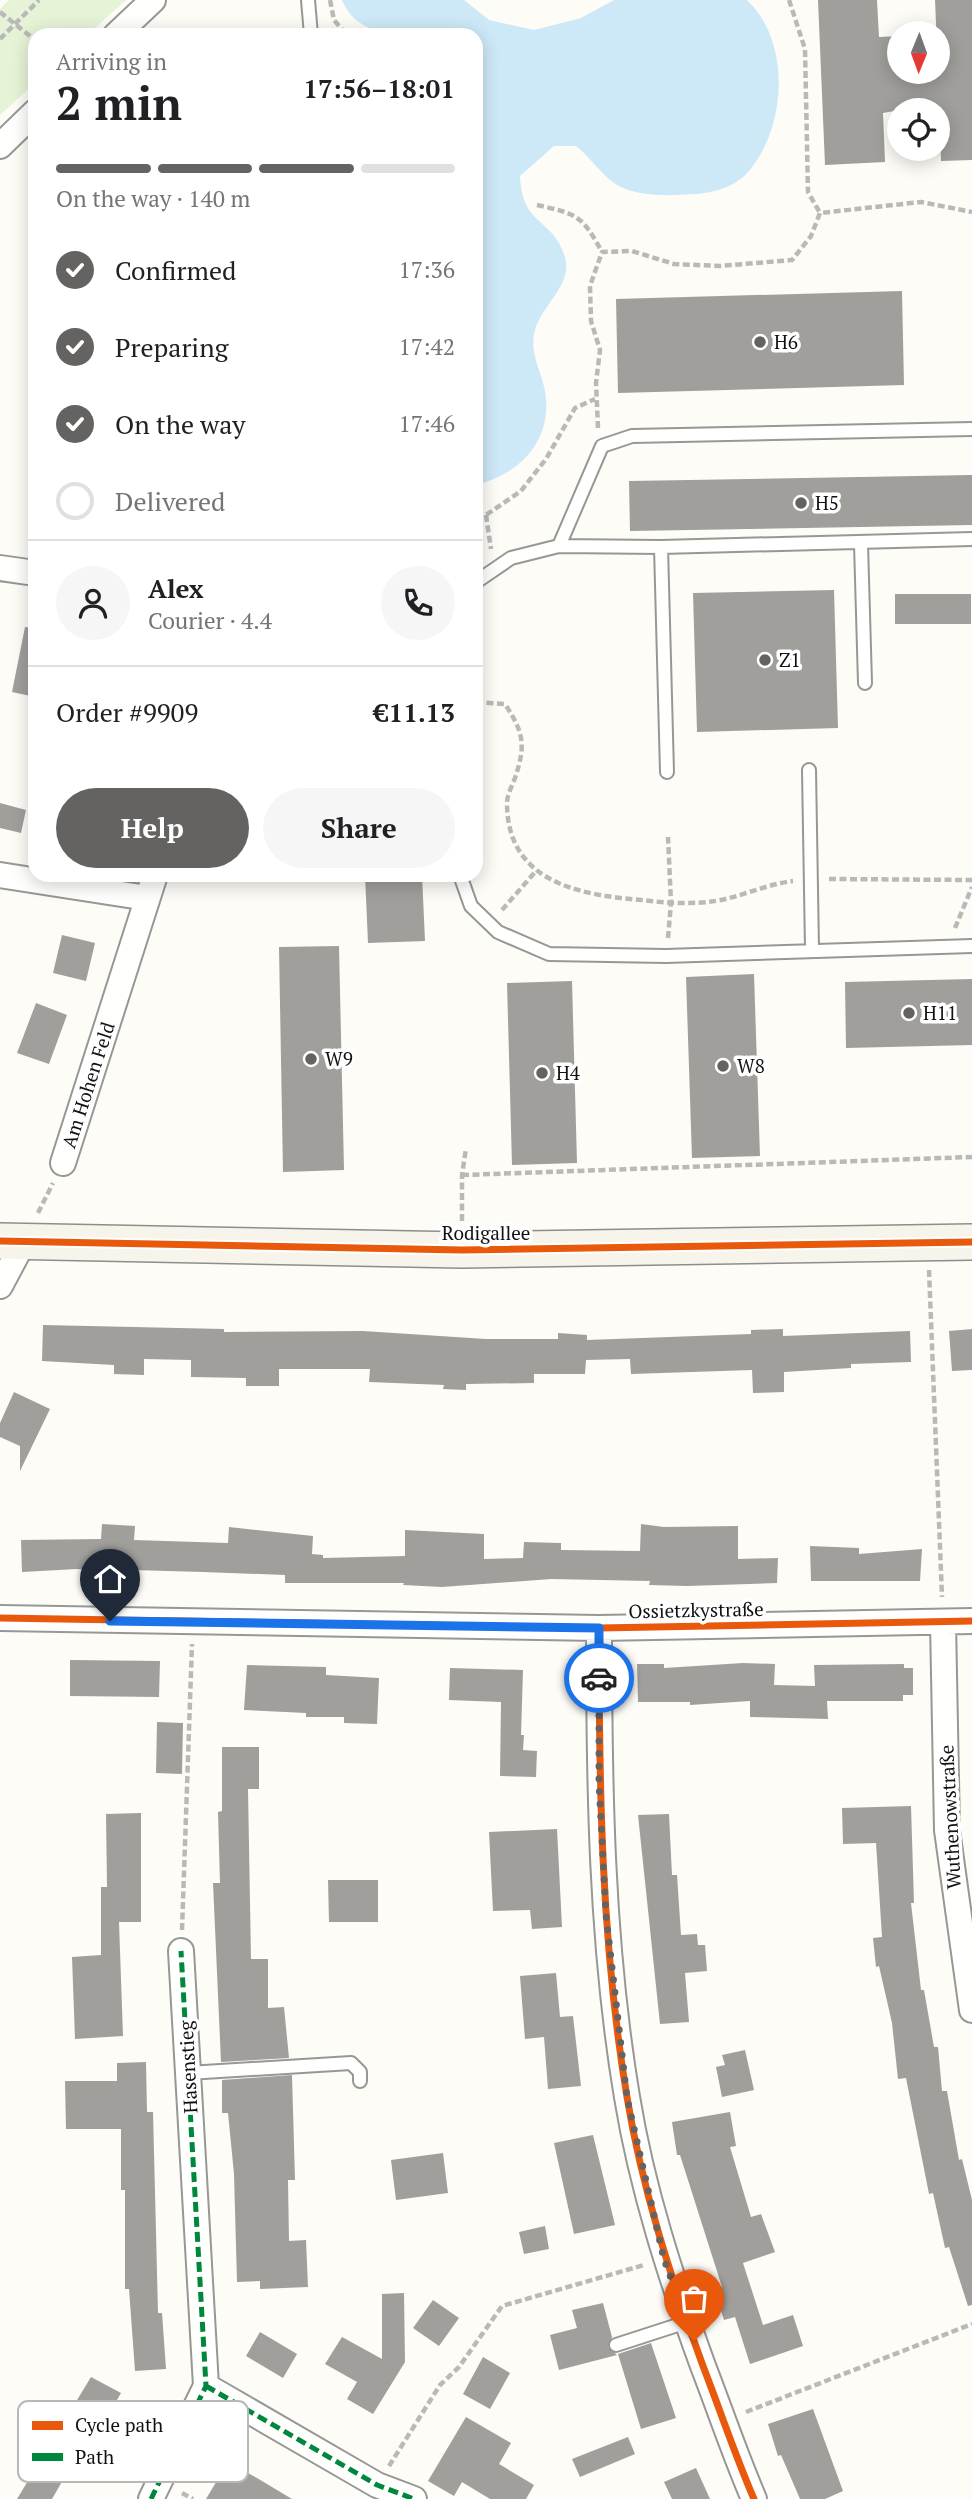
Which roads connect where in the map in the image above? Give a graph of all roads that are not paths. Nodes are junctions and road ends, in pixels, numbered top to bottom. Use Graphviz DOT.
graph roads {
  1 [pos="153,0"];
  2 [pos="308,0"];
  3 [pos="123,28"];
  4 [pos="310,28"];
  5 [pos="28,119"];
  6 [pos="0,146"];
  7 [pos="972,429"];
  8 [pos="972,540"];
  9 [pos="862,544"];
  10 [pos="559,546"];
  11 [pos="660,547"];
  12 [pos="0,568"];
  13 [pos="28,572"];
  14 [pos="483,577"];
  15 [pos="865,684"];
  16 [pos="809,770"];
  17 [pos="667,772"];
  18 [pos="0,875"];
  19 [pos="28,877"];
  20 [pos="96,882"];
  21 [pos="463,882"];
  22 [pos="151,886"];
  23 [pos="972,946"];
  24 [pos="812,949"];
  25 [pos="63,1163"];
  26 [pos="12,1241"];
  27 [pos="972,1242"];
  28 [pos="0,1286"];
  29 [pos="0,1618"];
  30 [pos="972,1621"];
  31 [pos="943,1622"];
  32 [pos="599,1628"];
  33 [pos="181,1951"];
  34 [pos="972,2010"];
  35 [pos="188,2073"];
  36 [pos="360,2081"];
  37 [pos="687,2322"];
  38 [pos="616,2344"];
  39 [pos="206,2386"];
  40 [pos="199,2401"];
  41 [pos="232,2401"];
  42 [pos="248,2410"];
  43 [pos="159,2482"];
  44 [pos="151,2499"];
  45 [pos="414,2499"];
  46 [pos="754,2499"];
  1 -- 3 [label="street"];
  2 -- 4 [label="lane"];
  5 -- 6 [label="street"];
  7 -- 10 [label="lane"];
  8 -- 9 [label="lane"];
  9 -- 11 [label="lane"];
  9 -- 15 [label="lane"];
  10 -- 11 [label="lane"];
  10 -- 14 [label="lane"];
  11 -- 17 [label="lane"];
  12 -- 13 [label="street"];
  16 -- 24 [label="lane"];
  18 -- 19 [label="street"];
  20 -- 22 [label="street"];
  21 -- 24 [label="lane"];
  22 -- 25 [label="street, Am Hohen Feld"];
  23 -- 24 [label="lane"];
  26 -- 27 [label="main road, Rodigallee"];
  26 -- 28 [label="street"];
  29 -- 32 [label="street, Ossietzkystraße"];
  30 -- 31 [label="street, Ossietzkystraße"];
  31 -- 32 [label="street, Ossietzkystraße"];
  31 -- 34 [label="street, Wuthenowstraße"];
  32 -- 37 [label="street"];
  33 -- 35 [label="street, Hasenstieg"];
  35 -- 36 [label="lane"];
  35 -- 39 [label="street, Hasenstieg"];
  37 -- 38 [label="lane"];
  37 -- 46 [label="street"];
  39 -- 40 [label="street, Hasenstieg"];
  39 -- 41 [label="street"];
  42 -- 45 [label="street"];
  43 -- 44 [label="street, Hasenstieg"];
}
